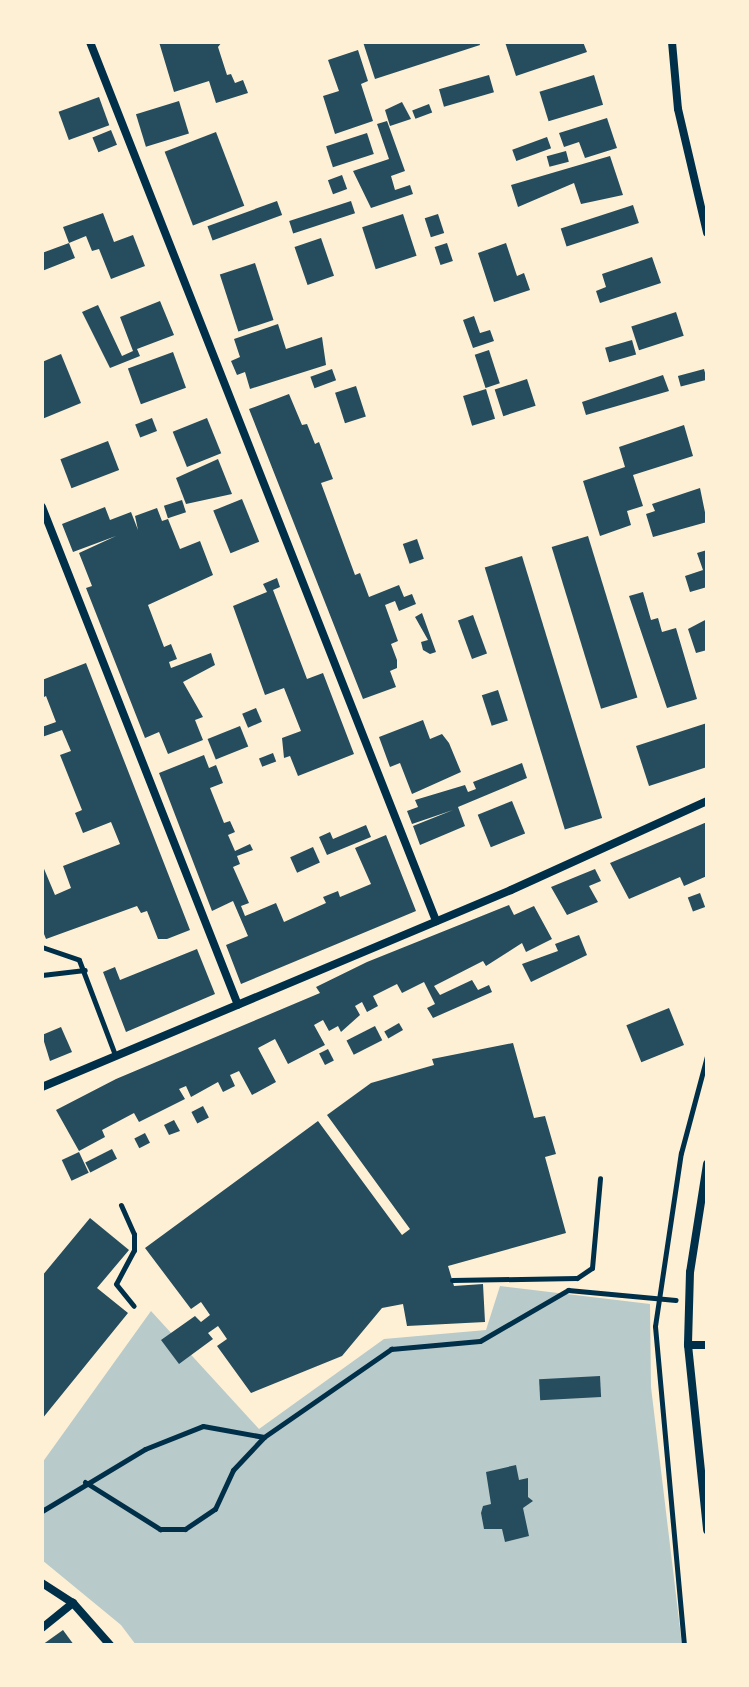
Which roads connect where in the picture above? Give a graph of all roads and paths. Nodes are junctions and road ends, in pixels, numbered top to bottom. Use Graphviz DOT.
graph roads {
  1 [pos="90,42"];
  2 [pos="672,42"];
  3 [pos="707,233"];
  4 [pos="42,507"];
  5 [pos="707,801"];
  6 [pos="436,921"];
  7 [pos="42,947"];
  8 [pos="85,970"];
  9 [pos="42,975"];
  10 [pos="238,1005"];
  11 [pos="116,1056"];
  12 [pos="42,1087"];
  13 [pos="707,1164"];
  14 [pos="600,1178"];
  15 [pos="121,1205"];
  16 [pos="452,1280"];
  17 [pos="688,1301"];
  18 [pos="134,1306"];
  19 [pos="688,1345"];
  20 [pos="707,1345"];
  21 [pos="264,1437"];
  22 [pos="85,1482"];
  23 [pos="42,1511"];
  24 [pos="707,1530"];
  25 [pos="42,1583"];
  26 [pos="73,1603"];
  27 [pos="42,1628"];
  28 [pos="110,1645"];
  1 -- 6 [label="street"];
  2 -- 3 [label="street"];
  4 -- 10 [label="street"];
  5 -- 6 [label="street"];
  6 -- 10 [label="street"];
  7 -- 8 [label="lane"];
  8 -- 9 [label="lane"];
  8 -- 11 [label="lane"];
  10 -- 11 [label="street"];
  11 -- 12 [label="street"];
  13 -- 17 [label="street"];
  14 -- 16 [label="path"];
  15 -- 18 [label="path"];
  17 -- 19 [label="street"];
  17 -- 21 [label="path"];
  19 -- 20 [label="street"];
  19 -- 24 [label="street"];
  21 -- 22 [label="path"];
  21 -- 22 [label="path"];
  22 -- 23 [label="path"];
  25 -- 26 [label="street"];
  26 -- 27 [label="street"];
  26 -- 28 [label="street"];
}
